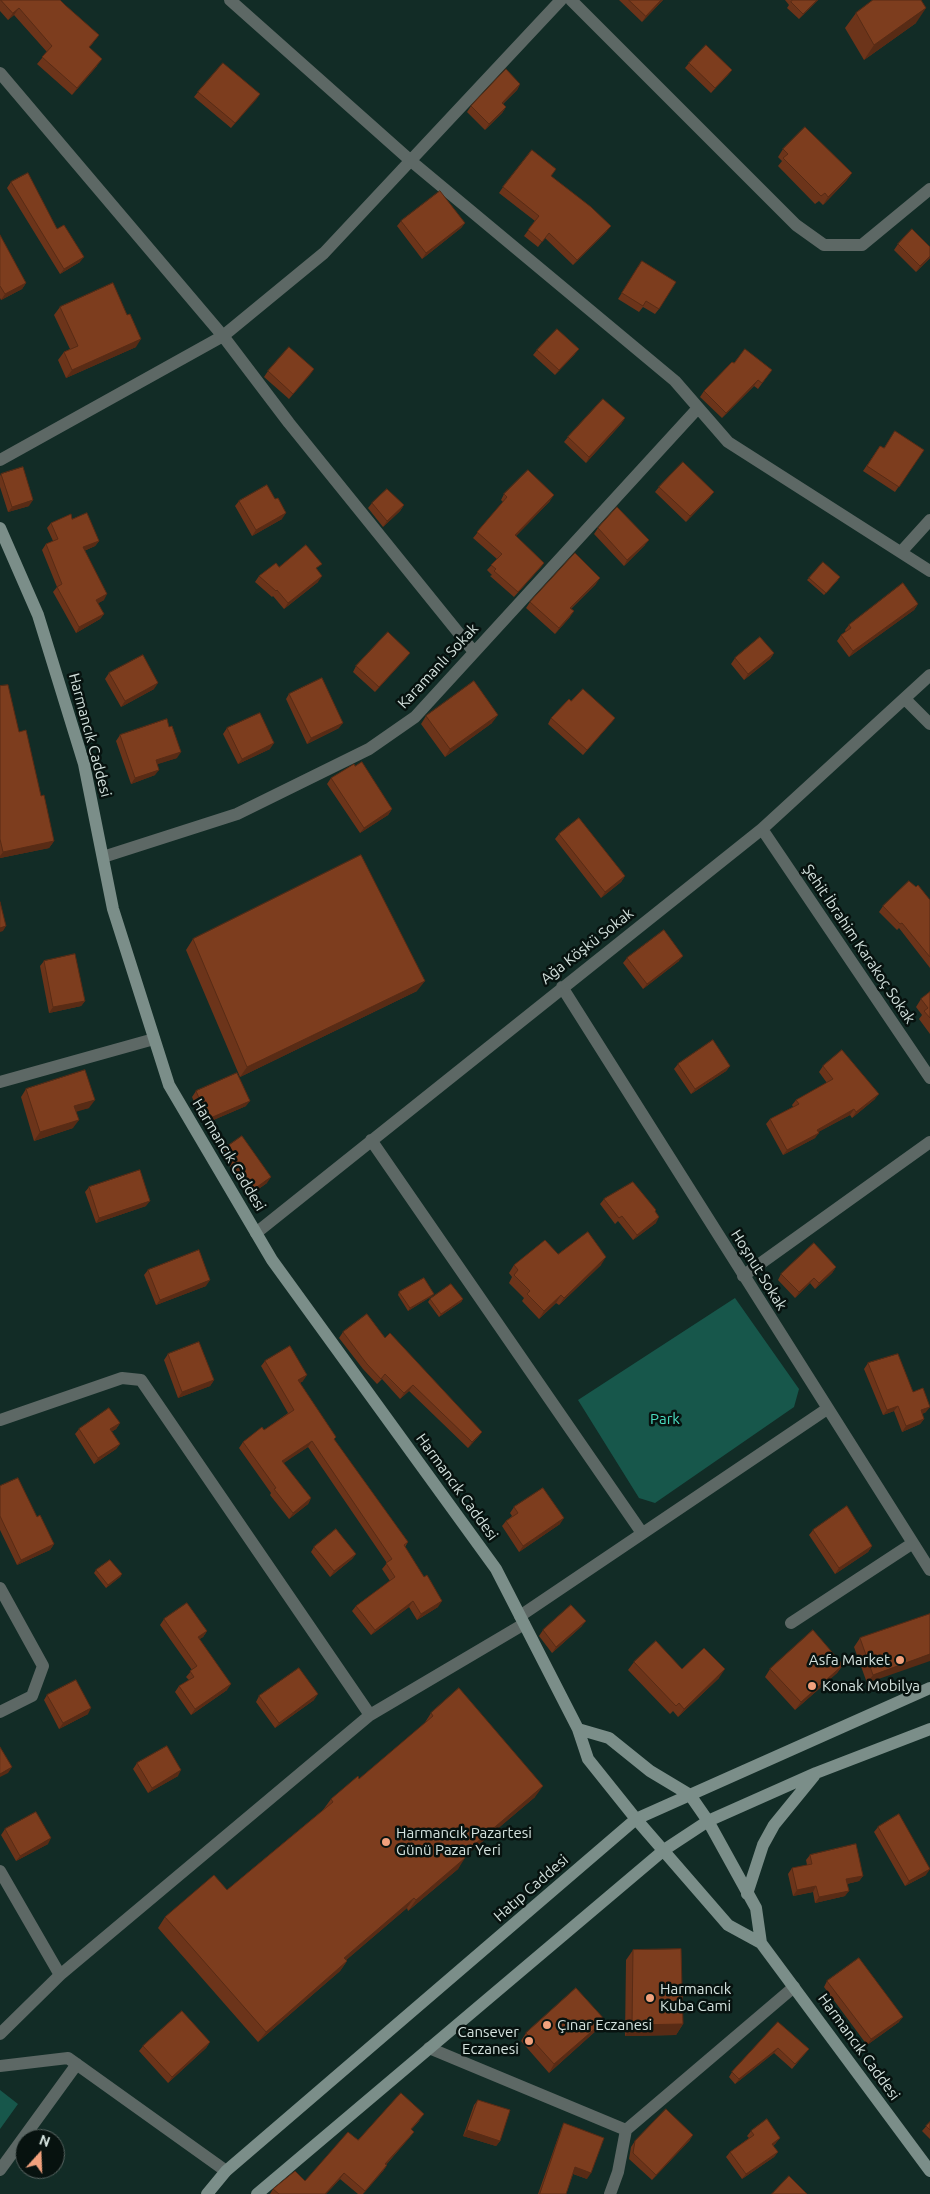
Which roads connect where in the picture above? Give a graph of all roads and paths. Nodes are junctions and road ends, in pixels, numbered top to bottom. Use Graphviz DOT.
graph roads {
  1 [pos="230,0"];
  2 [pos="560,0"];
  3 [pos="571,0"];
  4 [pos="0,74"];
  5 [pos="411,161"];
  6 [pos="930,190"];
  7 [pos="223,336"];
  8 [pos="698,408"];
  9 [pos="0,460"];
  10 [pos="930,520"];
  11 [pos="0,528"];
  12 [pos="901,552"];
  13 [pos="930,571"];
  14 [pos="474,652"];
  15 [pos="930,675"];
  16 [pos="905,699"];
  17 [pos="930,724"];
  18 [pos="762,829"];
  19 [pos="103,857"];
  20 [pos="562,987"];
  21 [pos="154,1039"];
  22 [pos="930,1078"];
  23 [pos="0,1082"];
  24 [pos="371,1140"];
  25 [pos="930,1142"];
  26 [pos="256,1233"];
  27 [pos="744,1276"];
  28 [pos="827,1409"];
  29 [pos="0,1420"];
  30 [pos="642,1533"];
  31 [pos="913,1543"];
  32 [pos="930,1570"];
  33 [pos="0,1588"];
  34 [pos="522,1620"];
  35 [pos="791,1623"];
  36 [pos="930,1688"];
  37 [pos="0,1712"];
  38 [pos="370,1715"];
  39 [pos="578,1729"];
  40 [pos="930,1729"];
  41 [pos="816,1773"];
  42 [pos="690,1795"];
  43 [pos="636,1820"];
  44 [pos="708,1821"];
  45 [pos="664,1850"];
  46 [pos="0,1871"];
  47 [pos="747,1894"];
  48 [pos="760,1943"];
  49 [pos="60,1975"];
  50 [pos="794,1987"];
  51 [pos="0,2034"];
  52 [pos="429,2048"];
  53 [pos="78,2064"];
  54 [pos="0,2066"];
  55 [pos="626,2130"];
  56 [pos="0,2170"];
  57 [pos="226,2171"];
  58 [pos="930,2171"];
  59 [pos="207,2194"];
  60 [pos="257,2194"];
  61 [pos="610,2194"];
  1 -- 5 [label="street"];
  2 -- 5 [label="street"];
  3 -- 6 [label="street"];
  4 -- 7 [label="street"];
  5 -- 7 [label="street"];
  5 -- 8 [label="street"];
  7 -- 9 [label="street"];
  7 -- 14 [label="street"];
  8 -- 12 [label="street"];
  8 -- 14 [label="street, Karamanlı Sokak"];
  10 -- 12 [label="street"];
  11 -- 19 [label="street, Harmancık Caddesi"];
  12 -- 13 [label="street"];
  14 -- 19 [label="street, Karamanlı Sokak"];
  15 -- 16 [label="street, Ağa Köşkü Sokak"];
  16 -- 17 [label="street"];
  16 -- 18 [label="street, Ağa Köşkü Sokak"];
  18 -- 20 [label="street, Ağa Köşkü Sokak"];
  18 -- 22 [label="street, Şehit İbrahim Karakoç Sokak"];
  19 -- 21 [label="street, Harmancık Caddesi"];
  20 -- 24 [label="street, Ağa Köşkü Sokak"];
  20 -- 27 [label="street, Hoşnut Sokak"];
  21 -- 23 [label="street"];
  21 -- 26 [label="street, Harmancık Caddesi"];
  24 -- 26 [label="street, Ağa Köşkü Sokak"];
  24 -- 30 [label="street"];
  25 -- 27 [label="street"];
  26 -- 34 [label="street, Harmancık Caddesi"];
  27 -- 28 [label="street, Hoşnut Sokak"];
  28 -- 30 [label="street"];
  28 -- 31 [label="street, Hoşnut Sokak"];
  29 -- 38 [label="street"];
  30 -- 34 [label="street"];
  31 -- 32 [label="street, Hoşnut Sokak"];
  31 -- 35 [label="street"];
  33 -- 37 [label="street"];
  34 -- 38 [label="street"];
  34 -- 39 [label="street, Harmancık Caddesi"];
  36 -- 42 [label="street, Hatıp Caddesi"];
  38 -- 49 [label="street"];
  39 -- 42 [label="street"];
  39 -- 43 [label="street, Harmancık Caddesi"];
  40 -- 41 [label="street"];
  41 -- 44 [label="street"];
  41 -- 47 [label="street"];
  42 -- 43 [label="street, Hatıp Caddesi"];
  42 -- 44 [label="street"];
  43 -- 45 [label="street, Harmancık Caddesi"];
  43 -- 57 [label="street, Hatıp Caddesi"];
  44 -- 45 [label="street"];
  44 -- 47 [label="street"];
  45 -- 48 [label="street, Harmancık Caddesi"];
  45 -- 52 [label="street"];
  46 -- 49 [label="street"];
  47 -- 48 [label="street"];
  48 -- 50 [label="street, Harmancık Caddesi"];
  49 -- 51 [label="street"];
  50 -- 55 [label="street"];
  50 -- 58 [label="street, Harmancık Caddesi"];
  52 -- 55 [label="street"];
  52 -- 60 [label="street"];
  53 -- 54 [label="street"];
  53 -- 56 [label="street"];
  53 -- 57 [label="street"];
  55 -- 61 [label="street"];
  57 -- 59 [label="street, Hatıp Caddesi"];
}
